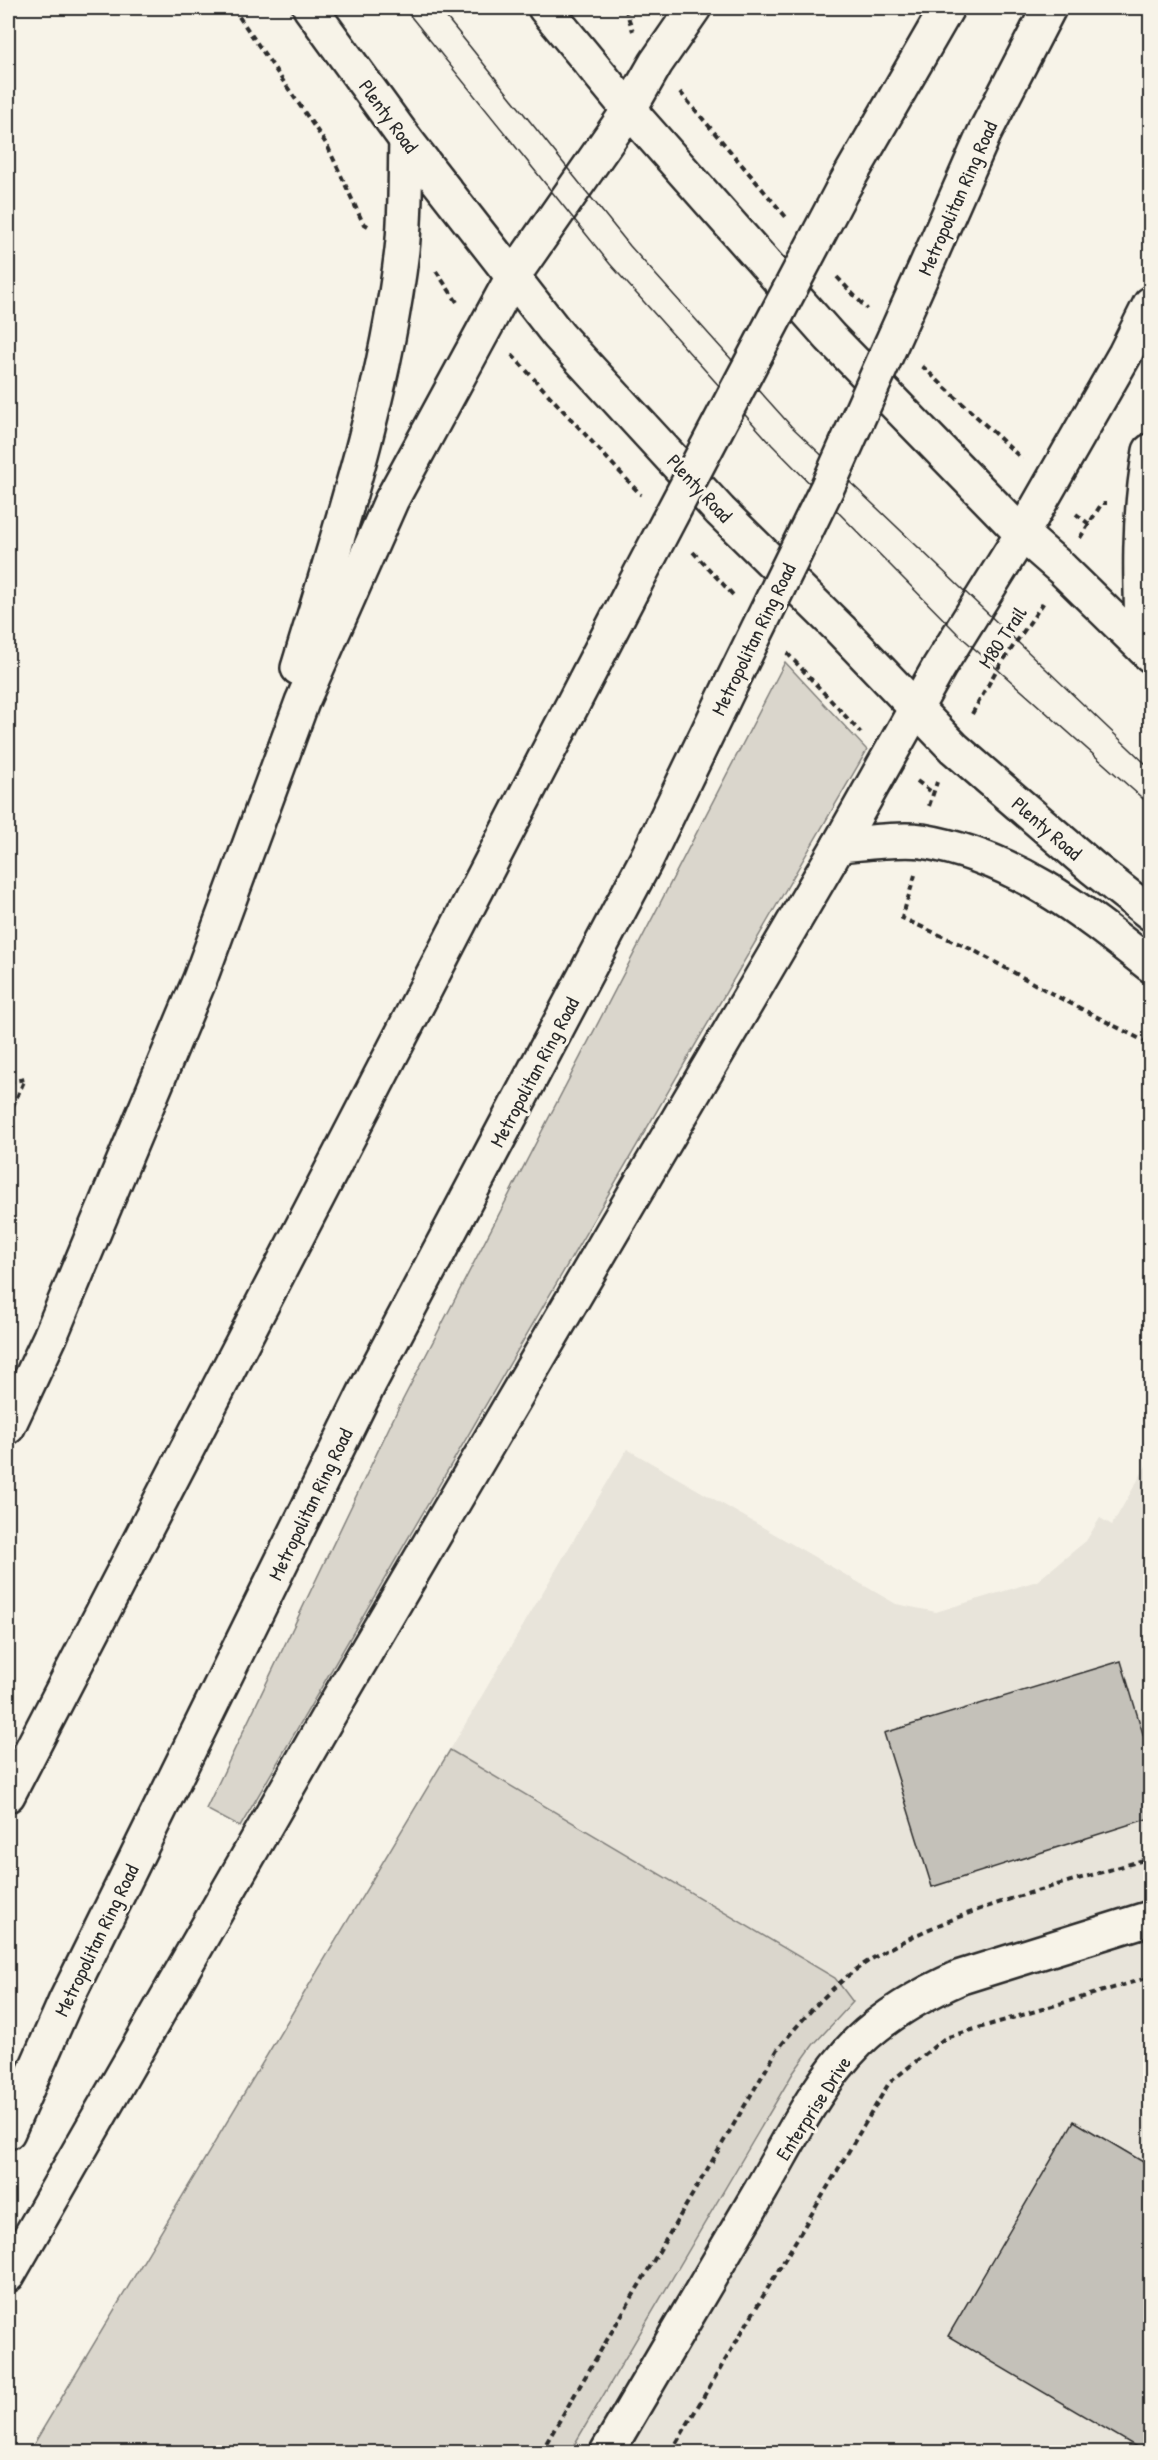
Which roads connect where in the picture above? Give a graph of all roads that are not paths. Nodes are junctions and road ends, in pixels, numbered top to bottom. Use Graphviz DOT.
graph roads {
  1 [pos="310,8"];
  2 [pos="545,8"];
  3 [pos="694,8"];
  4 [pos="946,8"];
  5 [pos="1049,8"];
  6 [pos="628,110"];
  7 [pos="406,141"];
  8 [pos="512,278"];
  9 [pos="1150,304"];
  10 [pos="1150,451"];
  11 [pos="1022,534"];
  12 [pos="1147,651"];
  13 [pos="916,708"];
  14 [pos="839,845"];
  15 [pos="1150,913"];
  16 [pos="1150,965"];
  17 [pos="200,979"];
  18 [pos="8,1427"];
  19 [pos="8,1795"];
  20 [pos="1150,1918"];
  21 [pos="8,2133"];
  22 [pos="8,2275"];
  23 [pos="607,2452"];
  1 -- 7 [label="main road, Plenty Road"];
  2 -- 6 [label="main road"];
  3 -- 6 [label="main road"];
  4 -- 19 [label="main road, bridge"];
  5 -- 21 [label="main road, Metropolitan Ring Road, bridge"];
  6 -- 8 [label="main road"];
  6 -- 11 [label="main road"];
  7 -- 8 [label="main road, Plenty Road"];
  7 -- 17 [label="main road"];
  8 -- 13 [label="main road, Plenty Road"];
  8 -- 17 [label="main road"];
  9 -- 11 [label="main road"];
  10 -- 12 [label="main road"];
  11 -- 12 [label="main road"];
  11 -- 13 [label="main road"];
  13 -- 14 [label="main road"];
  13 -- 15 [label="main road, Plenty Road"];
  14 -- 16 [label="main road"];
  14 -- 22 [label="main road"];
  17 -- 18 [label="main road"];
  20 -- 23 [label="main road, Enterprise Drive"];
}
